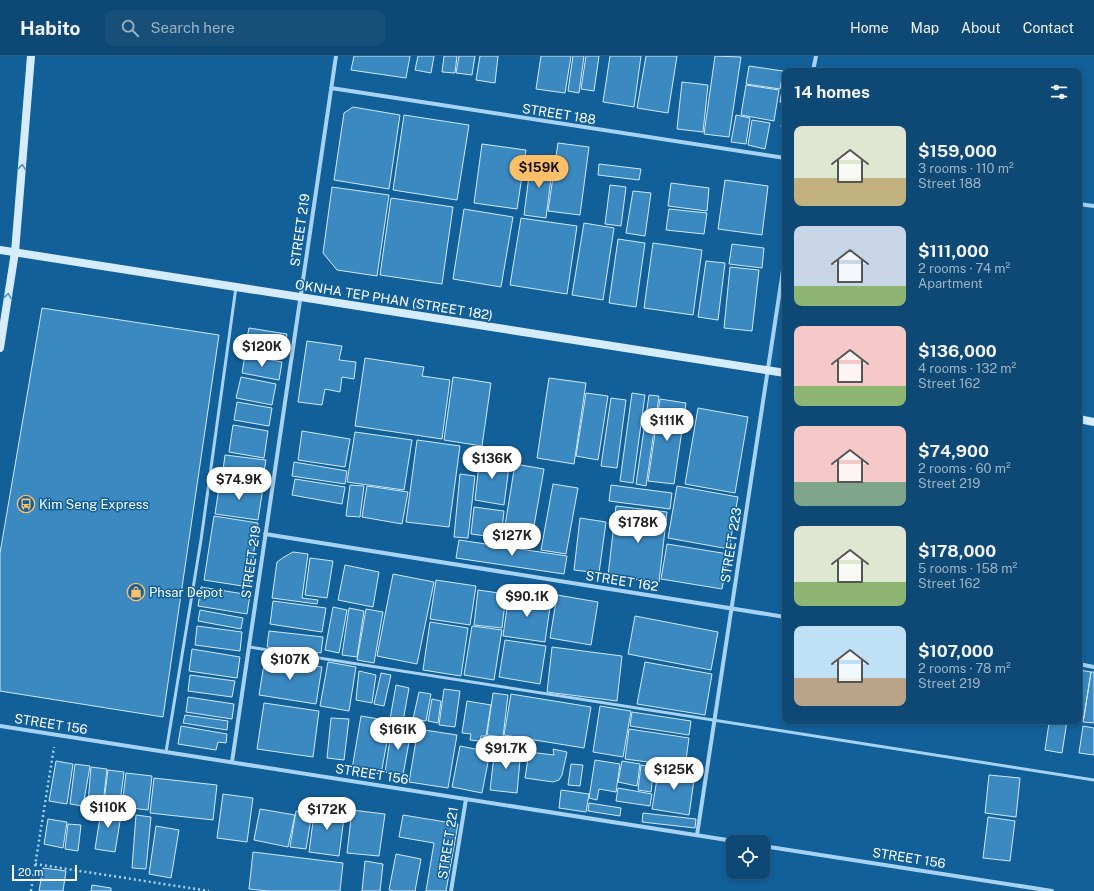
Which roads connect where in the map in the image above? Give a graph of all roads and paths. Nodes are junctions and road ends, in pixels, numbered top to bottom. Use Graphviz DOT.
graph roads {
  1 [pos="31,56"];
  2 [pos="336,56"];
  3 [pos="816,56"];
  4 [pos="814,68"];
  5 [pos="331,88"];
  6 [pos="782,158"];
  7 [pos="1082,204"];
  8 [pos="1094,206"];
  9 [pos="0,250"];
  10 [pos="15,252"];
  11 [pos="782,277"];
  12 [pos="236,287"];
  13 [pos="301,297"];
  14 [pos="0,348"];
  15 [pos="768,370"];
  16 [pos="782,372"];
  17 [pos="1082,420"];
  18 [pos="1094,422"];
  19 [pos="265,534"];
  20 [pos="732,608"];
  21 [pos="782,616"];
  22 [pos="249,647"];
  23 [pos="1082,665"];
  24 [pos="1094,667"];
  25 [pos="715,720"];
  26 [pos="0,726"];
  27 [pos="56,734"];
  28 [pos="166,752"];
  29 [pos="232,762"];
  30 [pos="1094,780"];
  31 [pos="466,799"];
  32 [pos="697,835"];
  33 [pos="726,840"];
  34 [pos="770,847"];
  35 [pos="36,864"];
  36 [pos="1013,885"];
  37 [pos="31,891"];
  38 [pos="209,891"];
  39 [pos="451,891"];
  40 [pos="1012,891"];
  41 [pos="1052,891"];
  10 -- 1 [label="street, one-way"];
  2 -- 5 [label="street, STREET 219"];
  3 -- 4 [label="street"];
  5 -- 6 [label="street, STREET 188"];
  5 -- 13 [label="street, STREET 219"];
  7 -- 8 [label="street"];
  9 -- 10 [label="street, OKNHA TEP PHAN (STREET 182)"];
  10 -- 12 [label="street, OKNHA TEP PHAN (STREET 182)"];
  14 -- 10 [label="street, one-way"];
  11 -- 15 [label="street, STREET 223"];
  12 -- 13 [label="street, OKNHA TEP PHAN (STREET 182)"];
  12 -- 28 [label="lane"];
  13 -- 15 [label="street, OKNHA TEP PHAN (STREET 182)"];
  13 -- 19 [label="street, STREET 219"];
  15 -- 16 [label="street, OKNHA TEP PHAN (STREET 182)"];
  15 -- 20 [label="street, STREET 223"];
  17 -- 18 [label="street"];
  19 -- 20 [label="street, STREET 162"];
  19 -- 22 [label="street, STREET 219"];
  20 -- 21 [label="street, STREET 162"];
  20 -- 25 [label="street, STREET 223"];
  22 -- 25 [label="lane"];
  22 -- 29 [label="street, STREET 219"];
  23 -- 24 [label="street"];
  25 -- 30 [label="lane"];
  25 -- 32 [label="street, STREET 223"];
  26 -- 27 [label="street, STREET 156"];
  27 -- 28 [label="street, STREET 156"];
  27 -- 35 [label="path"];
  28 -- 29 [label="street, STREET 156"];
  29 -- 31 [label="street, STREET 156"];
  31 -- 32 [label="street, STREET 156"];
  31 -- 39 [label="street, STREET 221"];
  32 -- 33 [label="street, STREET 156"];
  34 -- 36 [label="street, STREET 156"];
  35 -- 37 [label="path"];
  35 -- 38 [label="path"];
  36 -- 40 [label="street"];
  36 -- 41 [label="street, STREET 156"];
}
